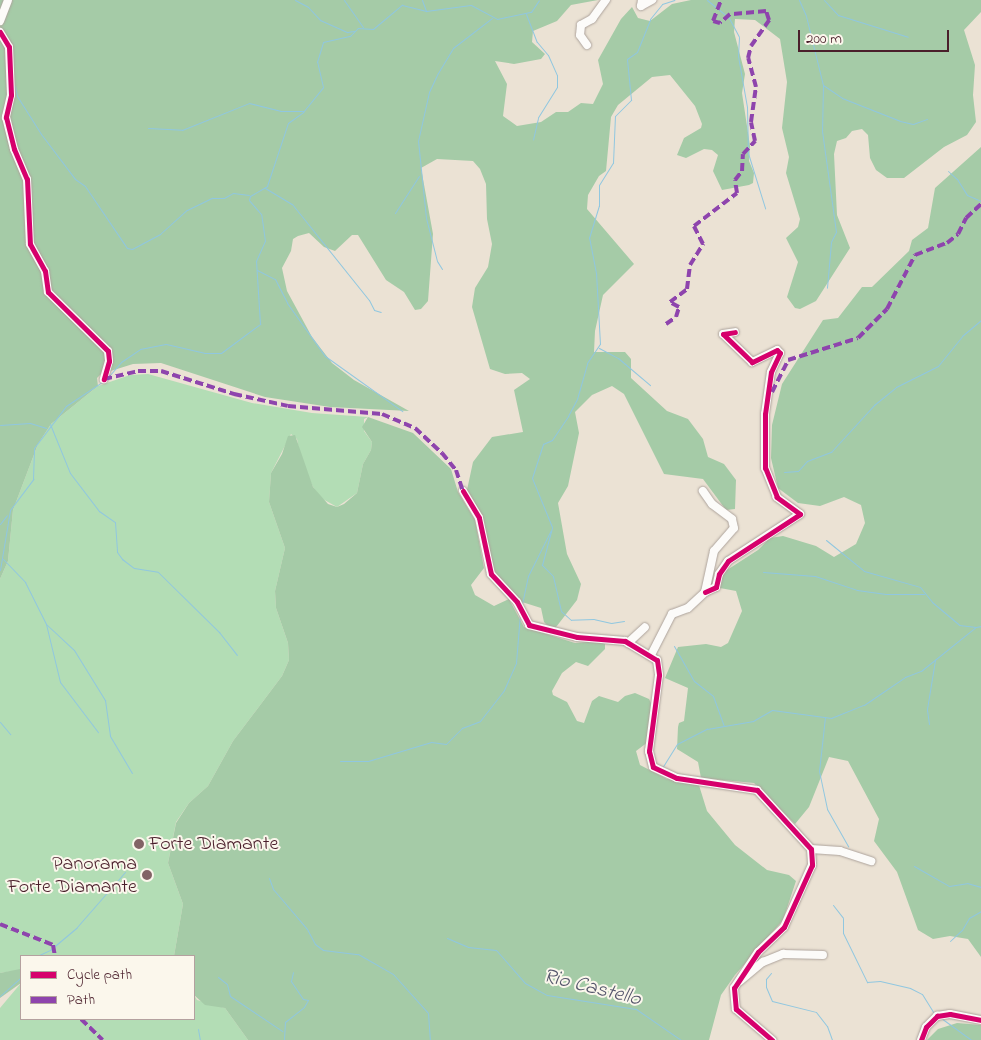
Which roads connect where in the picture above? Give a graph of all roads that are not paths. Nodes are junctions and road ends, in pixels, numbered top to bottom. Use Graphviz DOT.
graph roads {
  1 [pos="8,0"];
  2 [pos="606,0"];
  3 [pos="642,0"];
  4 [pos="652,0"];
  5 [pos="0,21"];
  6 [pos="0,32"];
  7 [pos="587,45"];
  8 [pos="734,332"];
  9 [pos="104,379"];
  10 [pos="463,491"];
  11 [pos="703,491"];
  12 [pos="705,592"];
  13 [pos="645,627"];
  14 [pos="628,643"];
  15 [pos="651,656"];
  16 [pos="811,849"];
  17 [pos="871,861"];
  18 [pos="823,955"];
  19 [pos="734,988"];
  20 [pos="981,1020"];
  21 [pos="772,1040"];
  22 [pos="921,1040"];
  1 -- 5 [label="street"];
  2 -- 7 [label="street"];
  3 -- 4 [label="street"];
  6 -- 9 [label="street"];
  8 -- 12 [label="street"];
  10 -- 14 [label="street"];
  11 -- 12 [label="street"];
  12 -- 15 [label="street"];
  13 -- 14 [label="street"];
  14 -- 15 [label="street"];
  15 -- 16 [label="street"];
  16 -- 17 [label="street"];
  16 -- 19 [label="street"];
  18 -- 19 [label="street"];
  19 -- 21 [label="street"];
  20 -- 22 [label="street"];
}
